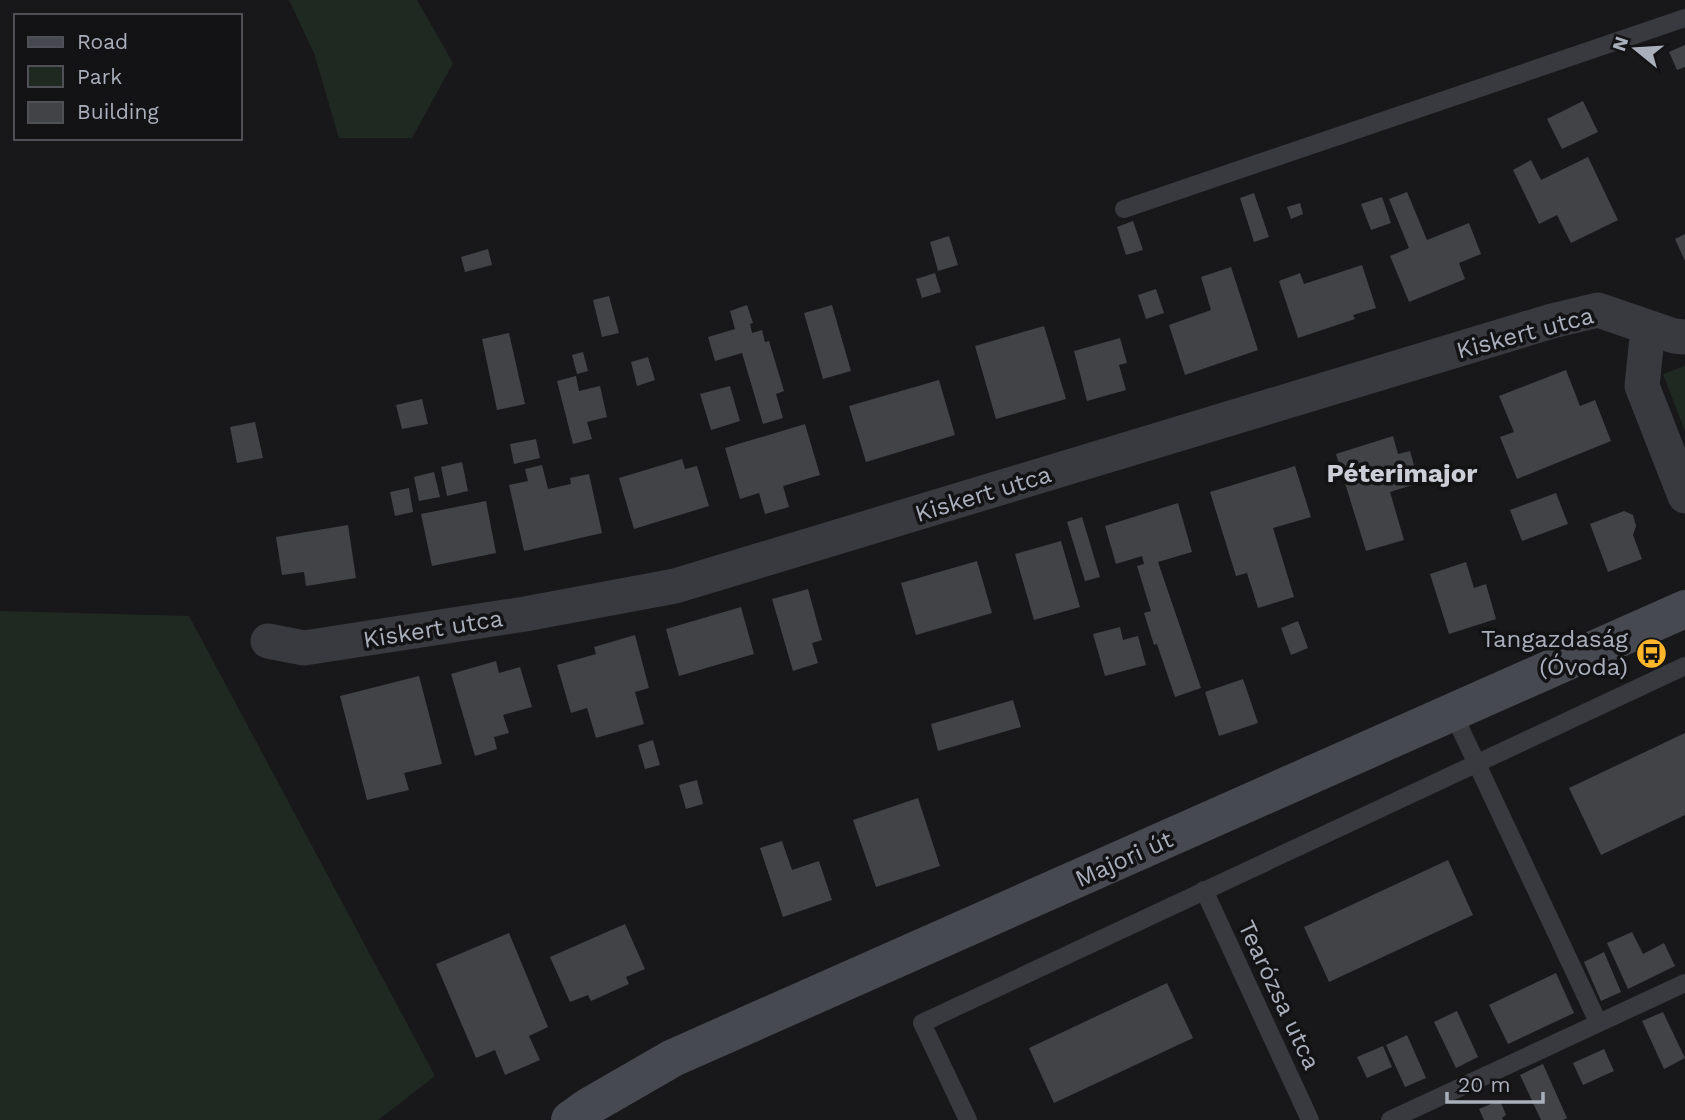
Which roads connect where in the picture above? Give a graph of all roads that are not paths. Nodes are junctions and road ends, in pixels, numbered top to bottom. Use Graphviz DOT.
graph roads {
  1 [pos="1685,18"];
  2 [pos="1124,209"];
  3 [pos="1648,328"];
  4 [pos="1685,337"];
  5 [pos="1685,496"];
  6 [pos="1685,609"];
  7 [pos="268,640"];
  8 [pos="1685,666"];
  9 [pos="1453,713"];
  10 [pos="1478,765"];
  11 [pos="1204,890"];
  12 [pos="1685,983"];
  13 [pos="1598,1022"];
  14 [pos="570,1120"];
  15 [pos="968,1120"];
  16 [pos="1310,1120"];
  17 [pos="1390,1120"];
  1 -- 2 [label="lane"];
  3 -- 4 [label="street, Kiskert utca"];
  3 -- 5 [label="street"];
  3 -- 7 [label="street, Kiskert utca"];
  6 -- 9 [label="street, Majori út"];
  8 -- 10 [label="lane"];
  9 -- 10 [label="lane"];
  9 -- 14 [label="street, Majori út"];
  10 -- 11 [label="lane"];
  10 -- 13 [label="lane"];
  11 -- 15 [label="lane"];
  11 -- 16 [label="lane, Tearózsa utca"];
  12 -- 13 [label="lane"];
  13 -- 17 [label="lane"];
}
